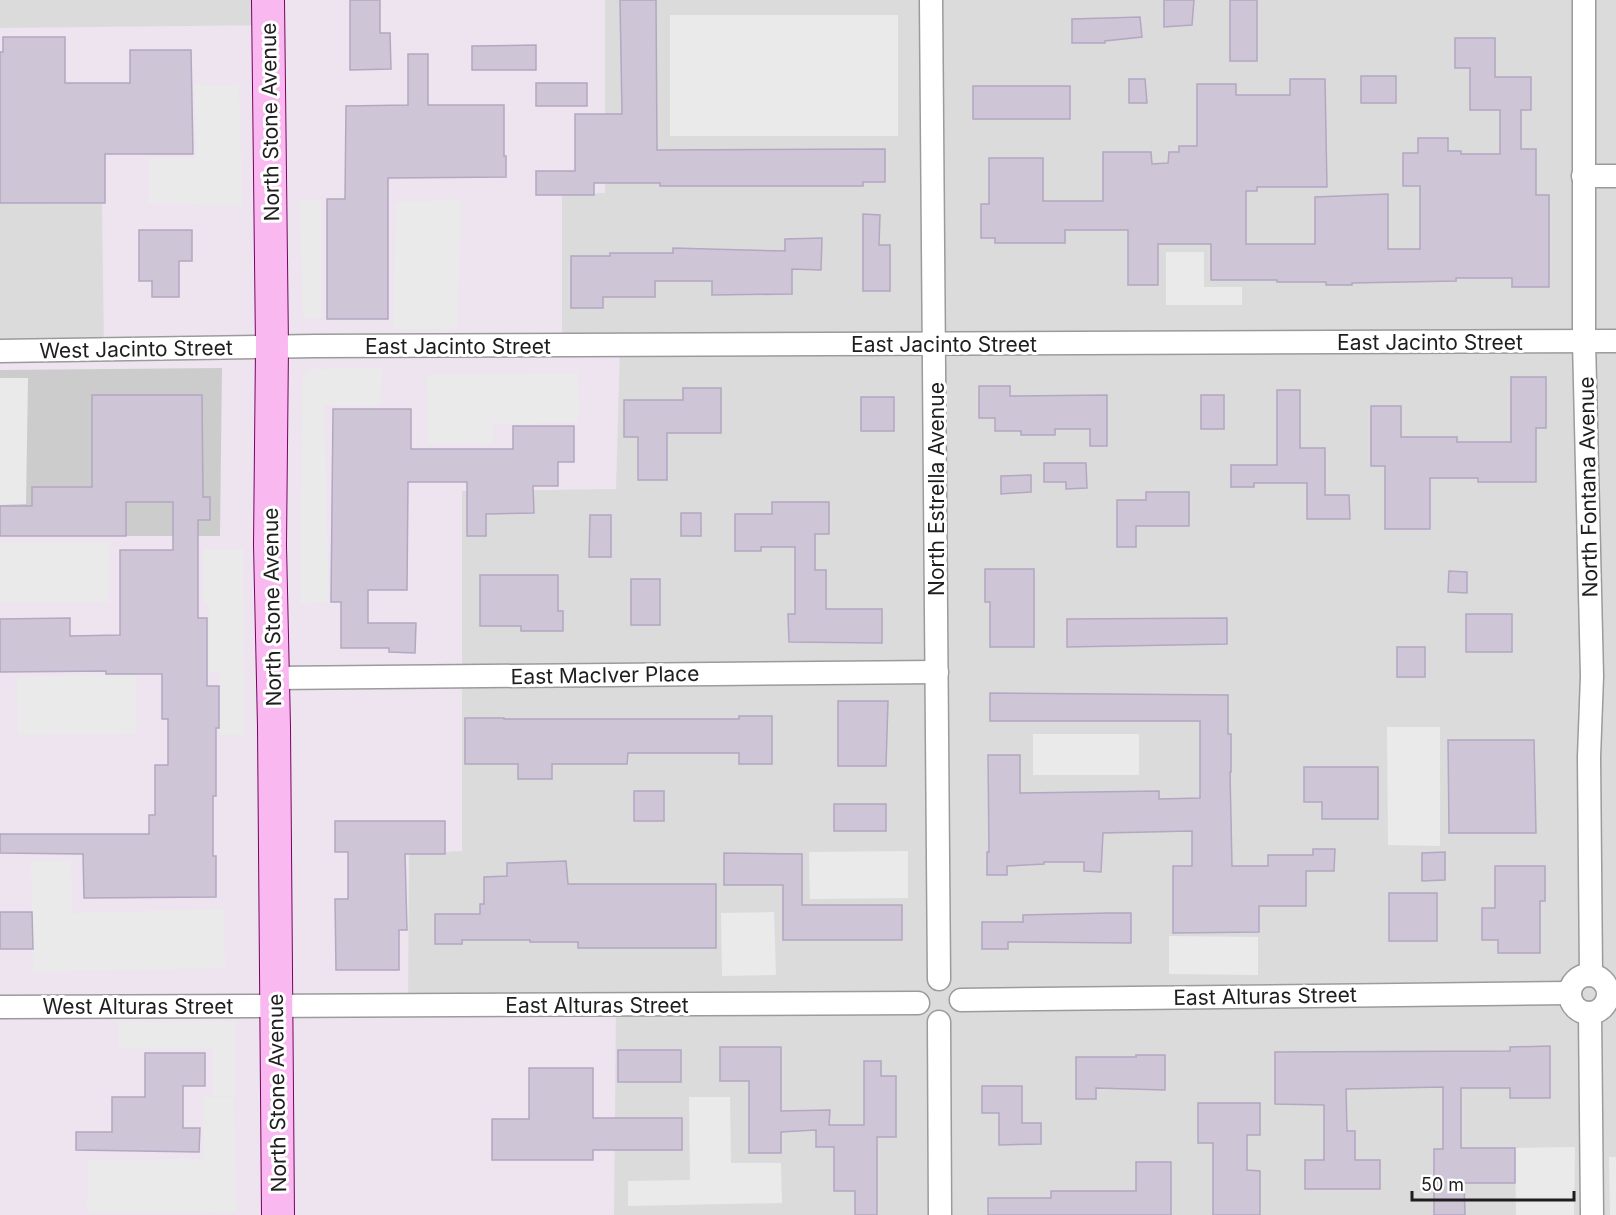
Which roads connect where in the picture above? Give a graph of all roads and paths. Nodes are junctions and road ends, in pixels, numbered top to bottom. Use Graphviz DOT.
graph roads {
  1 [pos="268,0"];
  2 [pos="931,0"];
  3 [pos="1584,0"];
  4 [pos="1584,176"];
  5 [pos="1616,176"];
  6 [pos="1584,341"];
  7 [pos="1616,341"];
  8 [pos="935,344"];
  9 [pos="272,347"];
  10 [pos="0,351"];
  11 [pos="937,672"];
  12 [pos="274,678"];
  13 [pos="1591,975"];
  14 [pos="939,979"];
  15 [pos="1612,991"];
  16 [pos="1570,993"];
  17 [pos="961,1000"];
  18 [pos="918,1003"];
  19 [pos="276,1006"];
  20 [pos="0,1007"];
  21 [pos="1590,1013"];
  22 [pos="939,1022"];
  23 [pos="278,1215"];
  24 [pos="940,1215"];
  25 [pos="1592,1215"];
  1 -- 9 [label="main road, North Stone Avenue"];
  2 -- 8 [label="street, North Estrella Avenue"];
  3 -- 4 [label="street, North Fontana Avenue"];
  4 -- 5 [label="street"];
  4 -- 6 [label="street, North Fontana Avenue"];
  6 -- 7 [label="street, East Jacinto Street"];
  6 -- 8 [label="street, East Jacinto Street"];
  6 -- 13 [label="street, North Fontana Avenue"];
  8 -- 9 [label="street, East Jacinto Street"];
  8 -- 11 [label="street, North Estrella Avenue"];
  9 -- 10 [label="street, West Jacinto Street"];
  9 -- 12 [label="main road, North Stone Avenue"];
  11 -- 12 [label="street, East MacIver Place"];
  11 -- 14 [label="street, North Estrella Avenue"];
  12 -- 19 [label="main road, North Stone Avenue"];
  13 -- 15 [label="street"];
  13 -- 16 [label="street"];
  14 -- 17 [label="street"];
  14 -- 18 [label="street"];
  15 -- 21 [label="street"];
  16 -- 17 [label="street, East Alturas Street"];
  16 -- 21 [label="street"];
  17 -- 22 [label="street"];
  18 -- 19 [label="street, East Alturas Street"];
  18 -- 22 [label="street"];
  19 -- 20 [label="street, West Alturas Street"];
  19 -- 23 [label="main road, North Stone Avenue"];
  21 -- 25 [label="street"];
  22 -- 24 [label="street"];
}
